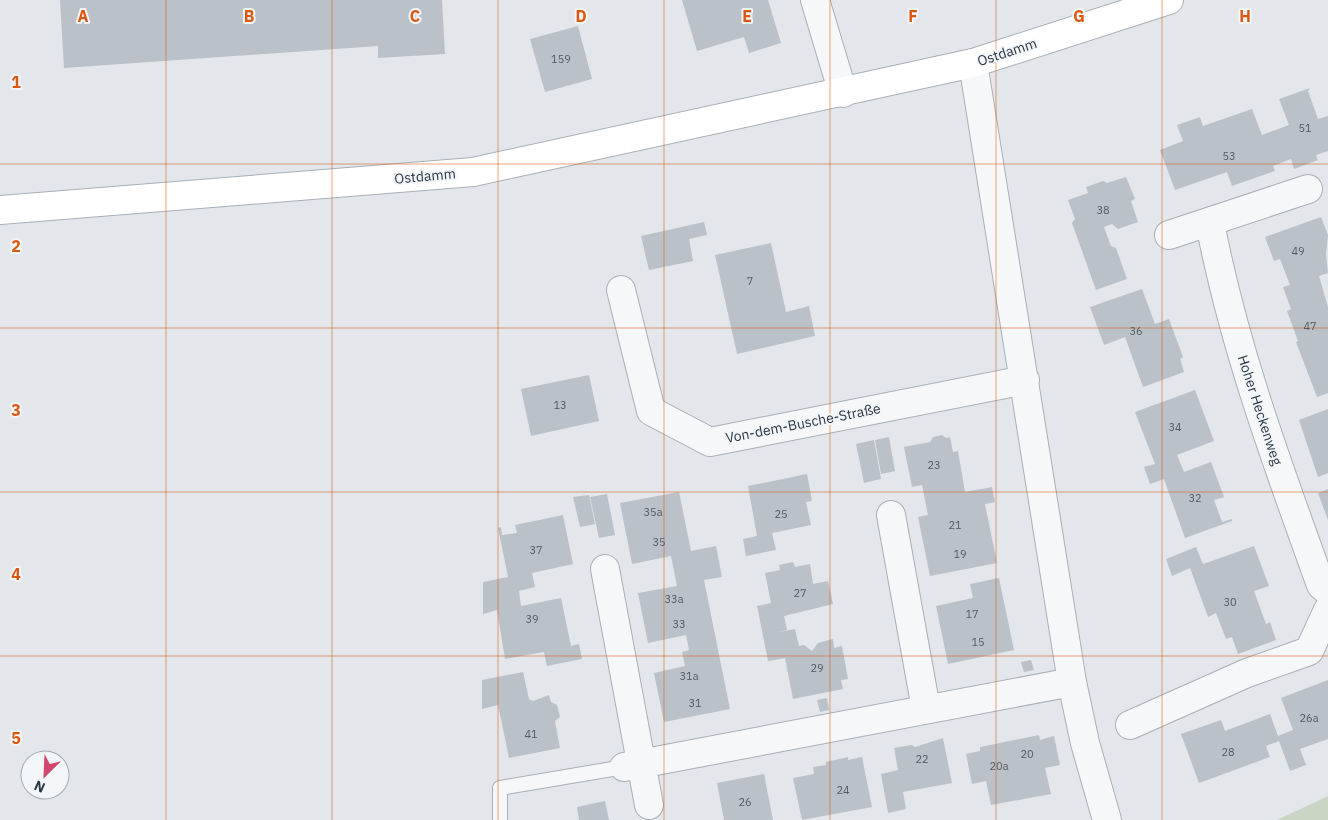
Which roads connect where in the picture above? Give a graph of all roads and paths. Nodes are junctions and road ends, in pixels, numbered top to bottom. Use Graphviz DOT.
graph roads {
  1 [pos="815,0"];
  2 [pos="1169,0"];
  3 [pos="973,63"];
  4 [pos="842,93"];
  5 [pos="1308,189"];
  6 [pos="0,210"];
  7 [pos="1210,223"];
  8 [pos="1169,235"];
  9 [pos="621,290"];
  10 [pos="1025,380"];
  11 [pos="891,516"];
  12 [pos="605,569"];
  13 [pos="1328,591"];
  14 [pos="1328,610"];
  15 [pos="1072,682"];
  16 [pos="926,709"];
  17 [pos="1130,725"];
  18 [pos="633,766"];
  19 [pos="649,805"];
  20 [pos="500,820"];
  21 [pos="1106,820"];
  1 -- 4 [label="street"];
  2 -- 3 [label="street, Ostdamm"];
  3 -- 4 [label="street, Ostdamm"];
  3 -- 10 [label="street"];
  4 -- 6 [label="street, Ostdamm"];
  5 -- 7 [label="street"];
  7 -- 8 [label="street"];
  7 -- 13 [label="street, Hoher Heckenweg"];
  9 -- 10 [label="street, Von-dem-Busche-Straße"];
  10 -- 15 [label="street"];
  11 -- 16 [label="street"];
  12 -- 18 [label="street"];
  14 -- 17 [label="street"];
  15 -- 16 [label="street"];
  15 -- 21 [label="street"];
  16 -- 18 [label="street"];
  18 -- 19 [label="street"];
  18 -- 20 [label="lane"];
}
